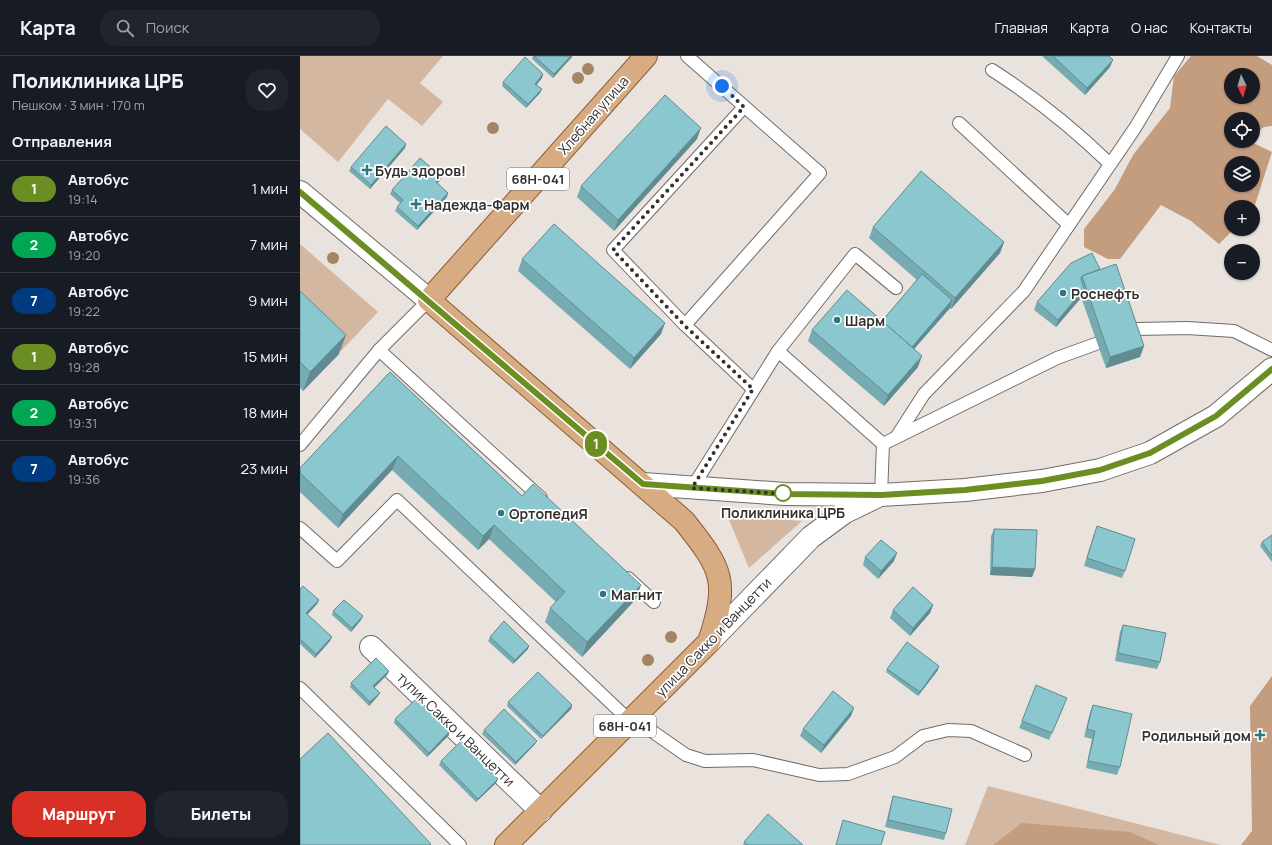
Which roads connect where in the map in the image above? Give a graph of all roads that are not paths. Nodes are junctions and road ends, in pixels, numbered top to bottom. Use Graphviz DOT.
graph roads {
  1 [pos="646,56"];
  2 [pos="687,56"];
  3 [pos="1178,56"];
  4 [pos="992,70"];
  5 [pos="744,107"];
  6 [pos="959,123"];
  7 [pos="1110,164"];
  8 [pos="300,192"];
  9 [pos="1069,225"];
  10 [pos="896,288"];
  11 [pos="429,300"];
  12 [pos="685,326"];
  13 [pos="380,350"];
  14 [pos="1272,350"];
  15 [pos="778,351"];
  16 [pos="1272,369"];
  17 [pos="753,389"];
  18 [pos="897,436"];
  19 [pos="883,444"];
  20 [pos="300,445"];
  21 [pos="643,484"];
  22 [pos="692,488"];
  23 [pos="881,495"];
  24 [pos="549,506"];
  25 [pos="300,528"];
  26 [pos="619,570"];
  27 [pos="654,602"];
  28 [pos="709,642"];
  29 [pos="372,647"];
  30 [pos="300,688"];
  31 [pos="632,720"];
  32 [pos="1025,755"];
  33 [pos="541,811"];
  34 [pos="460,845"];
  35 [pos="506,845"];
  1 -- 11 [label="main road, Хлебная улица / 68Н-041"];
  2 -- 5 [label="lane"];
  3 -- 7 [label="lane"];
  4 -- 7 [label="lane"];
  5 -- 12 [label="lane"];
  5 -- 12 [label="lane"];
  6 -- 9 [label="lane"];
  7 -- 9 [label="lane"];
  8 -- 11 [label="street"];
  9 -- 18 [label="lane"];
  10 -- 15 [label="lane"];
  11 -- 13 [label="lane"];
  11 -- 21 [label="main road, 68Н-041"];
  12 -- 17 [label="lane"];
  13 -- 20 [label="lane"];
  13 -- 24 [label="lane"];
  14 -- 18 [label="lane"];
  15 -- 17 [label="lane"];
  15 -- 19 [label="lane"];
  16 -- 23 [label="street"];
  17 -- 22 [label="lane"];
  18 -- 19 [label="lane"];
  19 -- 23 [label="lane"];
  21 -- 22 [label="street"];
  21 -- 28 [label="main road, 68Н-041"];
  22 -- 23 [label="street"];
  23 -- 28 [label="street, улица Сакко и Ванцетти"];
  25 -- 31 [label="lane"];
  26 -- 27 [label="lane"];
  28 -- 31 [label="main road, улица Сакко и Ванцетти / 68Н-041"];
  29 -- 33 [label="street, тупик Сакко и Ванцетти"];
  30 -- 34 [label="lane"];
  31 -- 32 [label="lane"];
  31 -- 33 [label="main road, улица Сакко и Ванцетти / 68Н-041"];
  33 -- 35 [label="main road, улица Сакко и Ванцетти / 68Н-041"];
}
